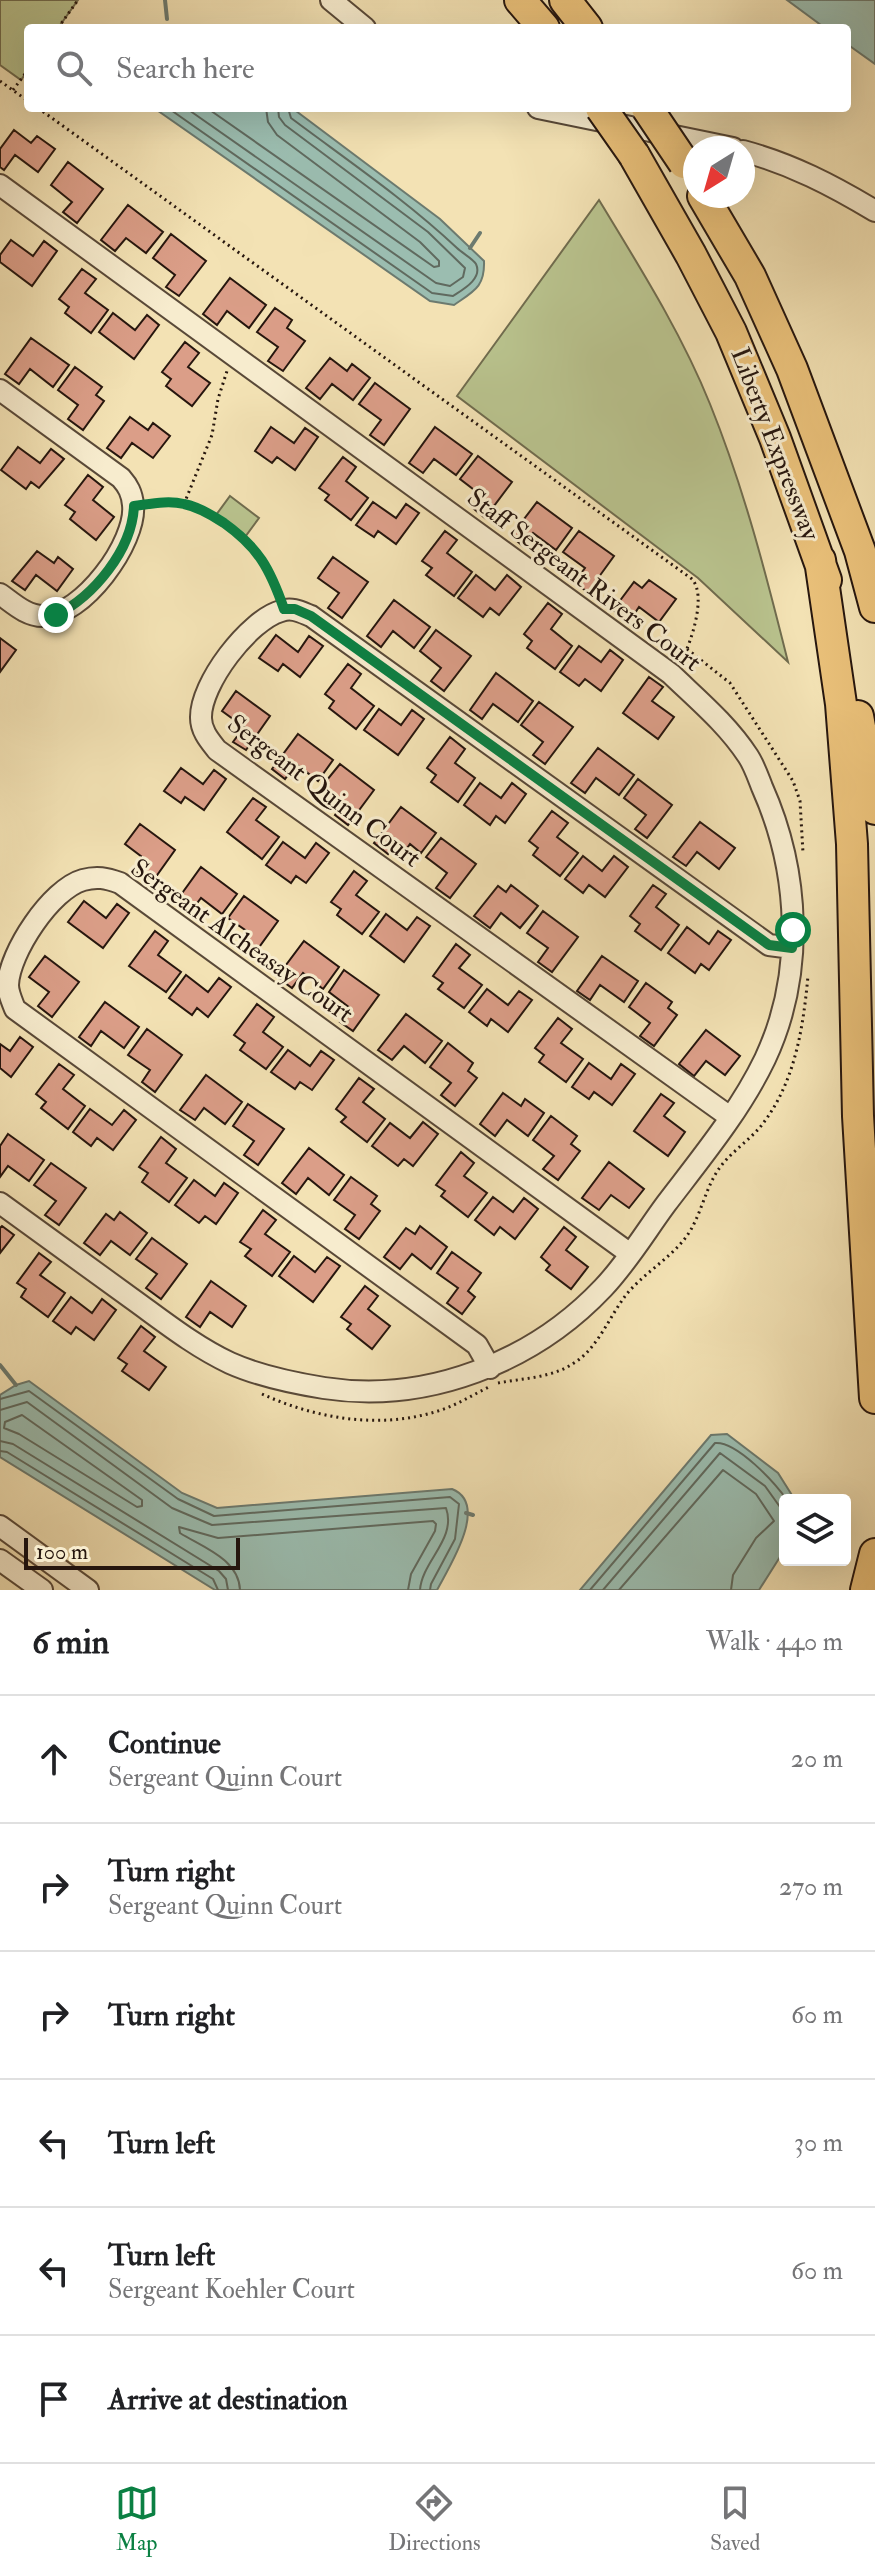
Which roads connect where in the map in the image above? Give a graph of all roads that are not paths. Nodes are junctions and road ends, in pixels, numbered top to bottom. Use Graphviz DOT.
graph roads {
  1 [pos="331,0"];
  2 [pos="520,0"];
  3 [pos="565,0"];
  4 [pos="360,24"];
  5 [pos="541,24"];
  6 [pos="584,24"];
  7 [pos="558,112"];
  8 [pos="604,112"];
  9 [pos="650,112"];
  10 [pos="683,138"];
  11 [pos="755,154"];
  12 [pos="683,164"];
  13 [pos="0,185"];
  14 [pos="710,208"];
  15 [pos="875,211"];
  16 [pos="0,390"];
  17 [pos="820,560"];
  18 [pos="0,594"];
  19 [pos="875,607"];
  20 [pos="875,809"];
  21 [pos="792,948"];
  22 [pos="730,1117"];
  23 [pos="0,1203"];
  24 [pos="629,1253"];
  25 [pos="490,1368"];
  26 [pos="875,1398"];
  27 [pos="0,1526"];
  28 [pos="875,1554"];
  29 [pos="0,1560"];
  30 [pos="42,1590"];
  31 [pos="88,1590"];
  32 [pos="866,1590"];
  1 -- 4 [label="street"];
  2 -- 5 [label="highway"];
  3 -- 6 [label="highway"];
  7 -- 10 [label="street"];
  8 -- 17 [label="highway, Liberty Expressway, bridge"];
  9 -- 12 [label="highway, bridge"];
  11 -- 15 [label="street"];
  13 -- 21 [label="street, Staff Sergeant Rivers Court"];
  14 -- 19 [label="highway, Liberty Expressway"];
  16 -- 18 [label="street"];
  17 -- 20 [label="highway, Liberty Expressway"];
  17 -- 26 [label="highway"];
  21 -- 22 [label="street, Staff Sergeant Rivers Court"];
  21 -- 22 [label="street, Sergeant Quinn Court"];
  22 -- 24 [label="street, Staff Sergeant Rivers Court"];
  23 -- 25 [label="street, Staff Sergeant Rivers Court"];
  24 -- 25 [label="street, Staff Sergeant Rivers Court"];
  24 -- 25 [label="street, Sergeant Alcheasay Court"];
  27 -- 31 [label="street"];
  28 -- 32 [label="highway"];
  29 -- 30 [label="street"];
}
